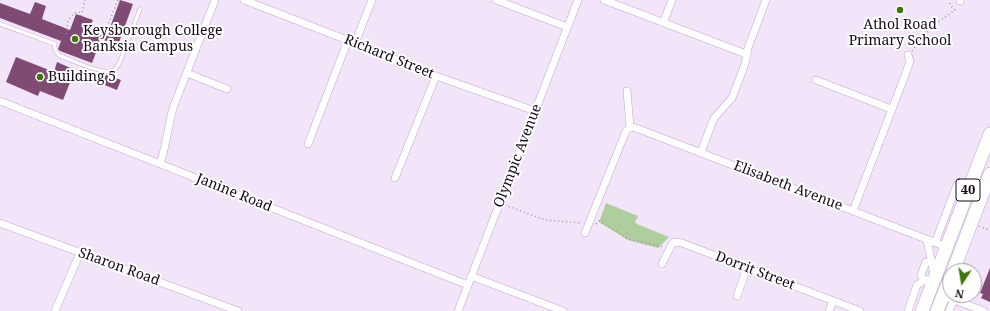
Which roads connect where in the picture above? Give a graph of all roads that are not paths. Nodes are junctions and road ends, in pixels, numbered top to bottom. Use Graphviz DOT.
graph roads {
  1 [pos="215,0"];
  2 [pos="244,0"];
  3 [pos="372,0"];
  4 [pos="496,0"];
  5 [pos="578,0"];
  6 [pos="604,0"];
  7 [pos="672,0"];
  8 [pos="766,0"];
  9 [pos="140,9"];
  10 [pos="663,22"];
  11 [pos="0,25"];
  12 [pos="567,27"];
  13 [pos="348,40"];
  14 [pos="355,43"];
  15 [pos="746,54"];
  16 [pos="908,55"];
  17 [pos="187,72"];
  18 [pos="436,76"];
  19 [pos="816,80"];
  20 [pos="227,89"];
  21 [pos="627,91"];
  22 [pos="0,101"];
  23 [pos="891,109"];
  24 [pos="535,111"];
  25 [pos="630,127"];
  26 [pos="990,134"];
  27 [pos="308,144"];
  28 [pos="701,152"];
  29 [pos="160,164"];
  30 [pos="990,174"];
  31 [pos="395,178"];
  32 [pos="957,185"];
  33 [pos="987,188"];
  34 [pos="853,211"];
  35 [pos="0,223"];
  36 [pos="585,233"];
  37 [pos="926,240"];
  38 [pos="941,245"];
  39 [pos="960,252"];
  40 [pos="80,253"];
  41 [pos="926,262"];
  42 [pos="956,263"];
  43 [pos="662,264"];
  44 [pos="747,268"];
  45 [pos="471,276"];
  46 [pos="930,282"];
  47 [pos="468,285"];
  48 [pos="942,291"];
  49 [pos="737,296"];
  50 [pos="833,301"];
  51 [pos="944,303"];
  52 [pos="964,303"];
  53 [pos="55,311"];
  54 [pos="238,311"];
  55 [pos="458,311"];
  56 [pos="563,311"];
  57 [pos="829,311"];
  58 [pos="860,311"];
  59 [pos="908,311"];
  60 [pos="922,311"];
  61 [pos="937,311"];
  62 [pos="984,311"];
  1 -- 17 [label="street"];
  2 -- 13 [label="street, Richard Street"];
  3 -- 14 [label="street"];
  4 -- 12 [label="street"];
  5 -- 12 [label="street, Olympic Avenue"];
  6 -- 10 [label="street"];
  7 -- 10 [label="street"];
  8 -- 15 [label="street"];
  9 -- 11 [label="lane"];
  10 -- 15 [label="street"];
  12 -- 24 [label="street, Olympic Avenue"];
  13 -- 14 [label="street, Richard Street"];
  13 -- 27 [label="street"];
  14 -- 18 [label="street, Richard Street"];
  15 -- 28 [label="street"];
  16 -- 23 [label="street"];
  17 -- 20 [label="street"];
  17 -- 29 [label="street"];
  18 -- 24 [label="street, Richard Street"];
  18 -- 31 [label="street"];
  19 -- 23 [label="street"];
  21 -- 25 [label="street"];
  22 -- 29 [label="street, Janine Road"];
  23 -- 34 [label="street"];
  24 -- 45 [label="street, Olympic Avenue"];
  25 -- 28 [label="street, Elisabeth Avenue"];
  25 -- 36 [label="street"];
  26 -- 38 [label="highway, 40"];
  28 -- 34 [label="street, Elisabeth Avenue"];
  29 -- 47 [label="street, Janine Road"];
  30 -- 33 [label="highway, 40"];
  32 -- 38 [label="street"];
  33 -- 39 [label="highway, 40"];
  34 -- 37 [label="street, Elisabeth Avenue"];
  35 -- 40 [label="street, Sharon Road"];
  37 -- 38 [label="street, Elisabeth Avenue"];
  37 -- 46 [label="street"];
  38 -- 39 [label="highway"];
  38 -- 46 [label="highway, 40"];
  39 -- 42 [label="highway, 40"];
  40 -- 53 [label="street"];
  40 -- 54 [label="street, Sharon Road"];
  41 -- 46 [label="street"];
  43 -- 44 [label="street, Dorrit Street"];
  44 -- 49 [label="street"];
  44 -- 50 [label="street, Dorrit Street"];
  45 -- 47 [label="street, Olympic Avenue"];
  45 -- 56 [label="street"];
  46 -- 48 [label="street"];
  46 -- 59 [label="street"];
  46 -- 60 [label="highway, 40"];
  47 -- 55 [label="street, Olympic Avenue"];
  50 -- 57 [label="street"];
  50 -- 58 [label="street, Dorrit Street"];
  51 -- 61 [label="highway"];
  52 -- 62 [label="street"];
}
